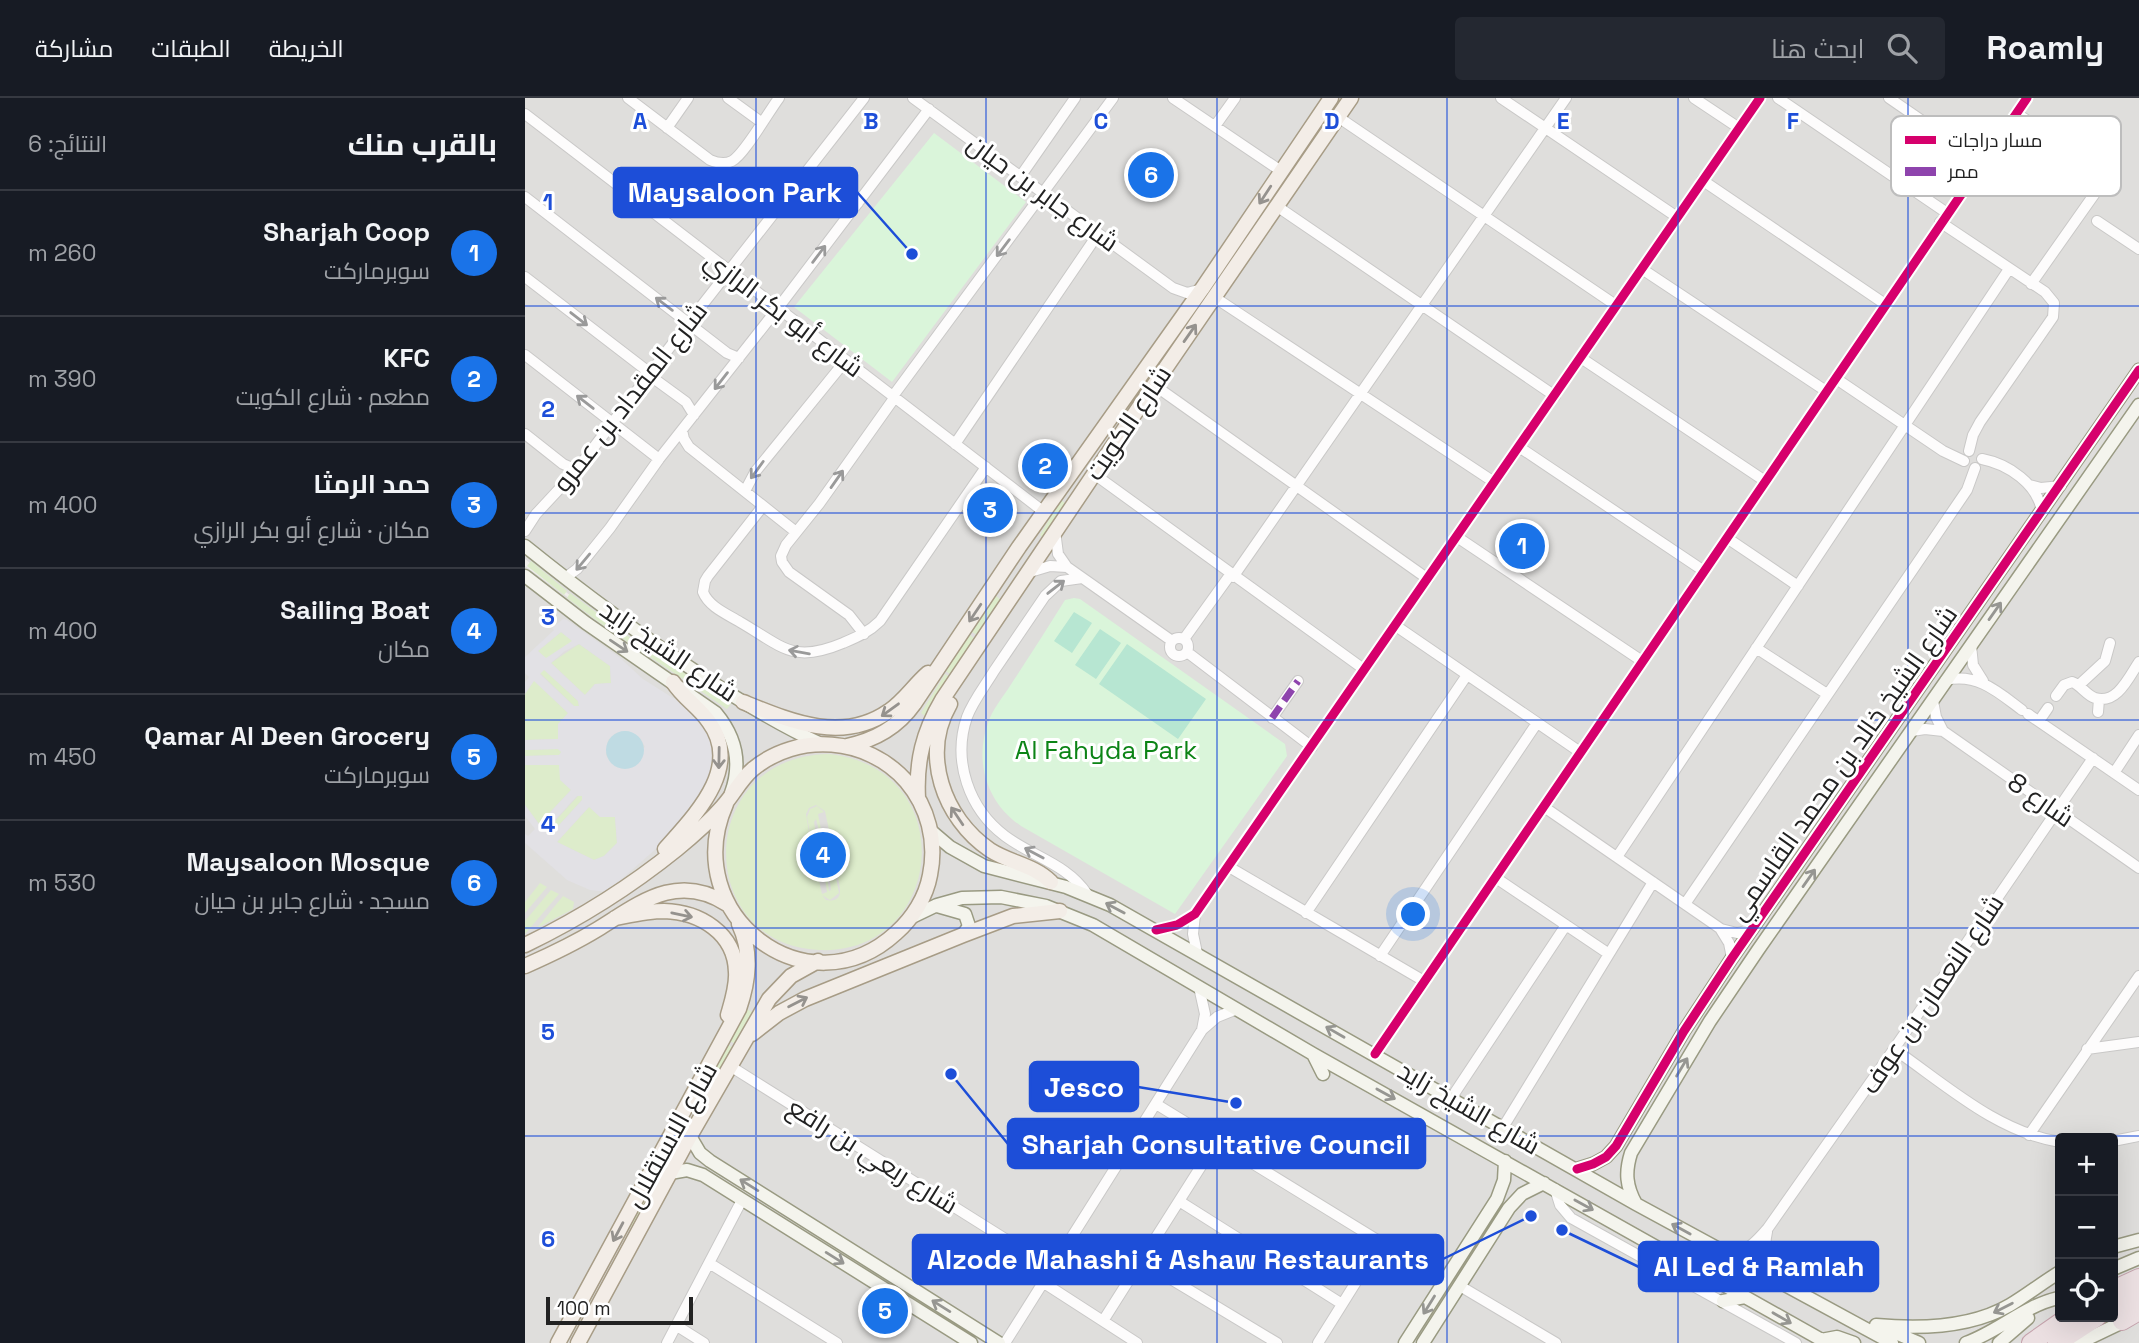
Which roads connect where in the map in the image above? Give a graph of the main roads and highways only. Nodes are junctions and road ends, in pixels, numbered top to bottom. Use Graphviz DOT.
graph roads {
  1 [pos="1331,98"];
  2 [pos="1351,98"];
  3 [pos="1250,219"];
  4 [pos="1243,257"];
  5 [pos="1208,293"];
  6 [pos="1019,547"];
  7 [pos="1014,591"];
  8 [pos="941,664"];
  9 [pos="959,674"];
  10 [pos="673,682"];
  11 [pos="743,702"];
  12 [pos="846,746"];
  13 [pos="918,798"];
  14 [pos="728,799"];
  15 [pos="1051,882"];
  16 [pos="624,888"];
  17 [pos="727,904"];
  18 [pos="1060,912"];
  19 [pos="615,918"];
  20 [pos="737,919"];
  21 [pos="525,945"];
  22 [pos="818,961"];
  23 [pos="525,966"];
  24 [pos="743,1042"];
  25 [pos="721,1044"];
  26 [pos="2139,1278"];
  27 [pos="2118,1288"];
  28 [pos="2139,1295"];
  29 [pos="2128,1314"];
  30 [pos="2061,1322"];
  31 [pos="2089,1322"];
  32 [pos="581,1342"];
  33 [pos="558,1343"];
  34 [pos="2031,1343"];
  35 [pos="2057,1343"];
  1 -- 3 [label="main road, شارع الكويت, one-way"];
  2 -- 4 [label="main road, شارع الكويت"];
  3 -- 4 [label="main road"];
  3 -- 5 [label="main road, شارع الكويت"];
  4 -- 5 [label="main road, شارع الكويت"];
  5 -- 6 [label="main road, شارع الكويت"];
  7 -- 5 [label="main road, شارع الكويت, one-way"];
  6 -- 7 [label="main road"];
  6 -- 8 [label="main road, شارع الكويت, one-way"];
  7 -- 9 [label="main road, شارع الكويت"];
  8 -- 11 [label="main road, one-way"];
  8 -- 12 [label="main road, شارع الكويت"];
  9 -- 13 [label="main road, شارع الكويت"];
  15 -- 9 [label="main road, one-way"];
  10 -- 16 [label="main road, one-way"];
  12 -- 13 [label="main road"];
  12 -- 14 [label="main road"];
  13 -- 22 [label="main road"];
  14 -- 16 [label="main road"];
  14 -- 17 [label="main road"];
  16 -- 21 [label="main road"];
  17 -- 19 [label="main road"];
  17 -- 20 [label="main road"];
  24 -- 18 [label="main road, one-way"];
  19 -- 23 [label="main road"];
  19 -- 25 [label="main road, one-way"];
  20 -- 22 [label="main road"];
  20 -- 25 [label="main road, شارع الاستقلال"];
  22 -- 24 [label="main road, شارع الاستقلال"];
  24 -- 32 [label="main road, شارع الاستقلال"];
  25 -- 33 [label="main road, شارع الاستقلال, one-way"];
  26 -- 27 [label="highway"];
  28 -- 29 [label="highway"];
  30 -- 34 [label="highway"];
  31 -- 35 [label="highway"];
}
